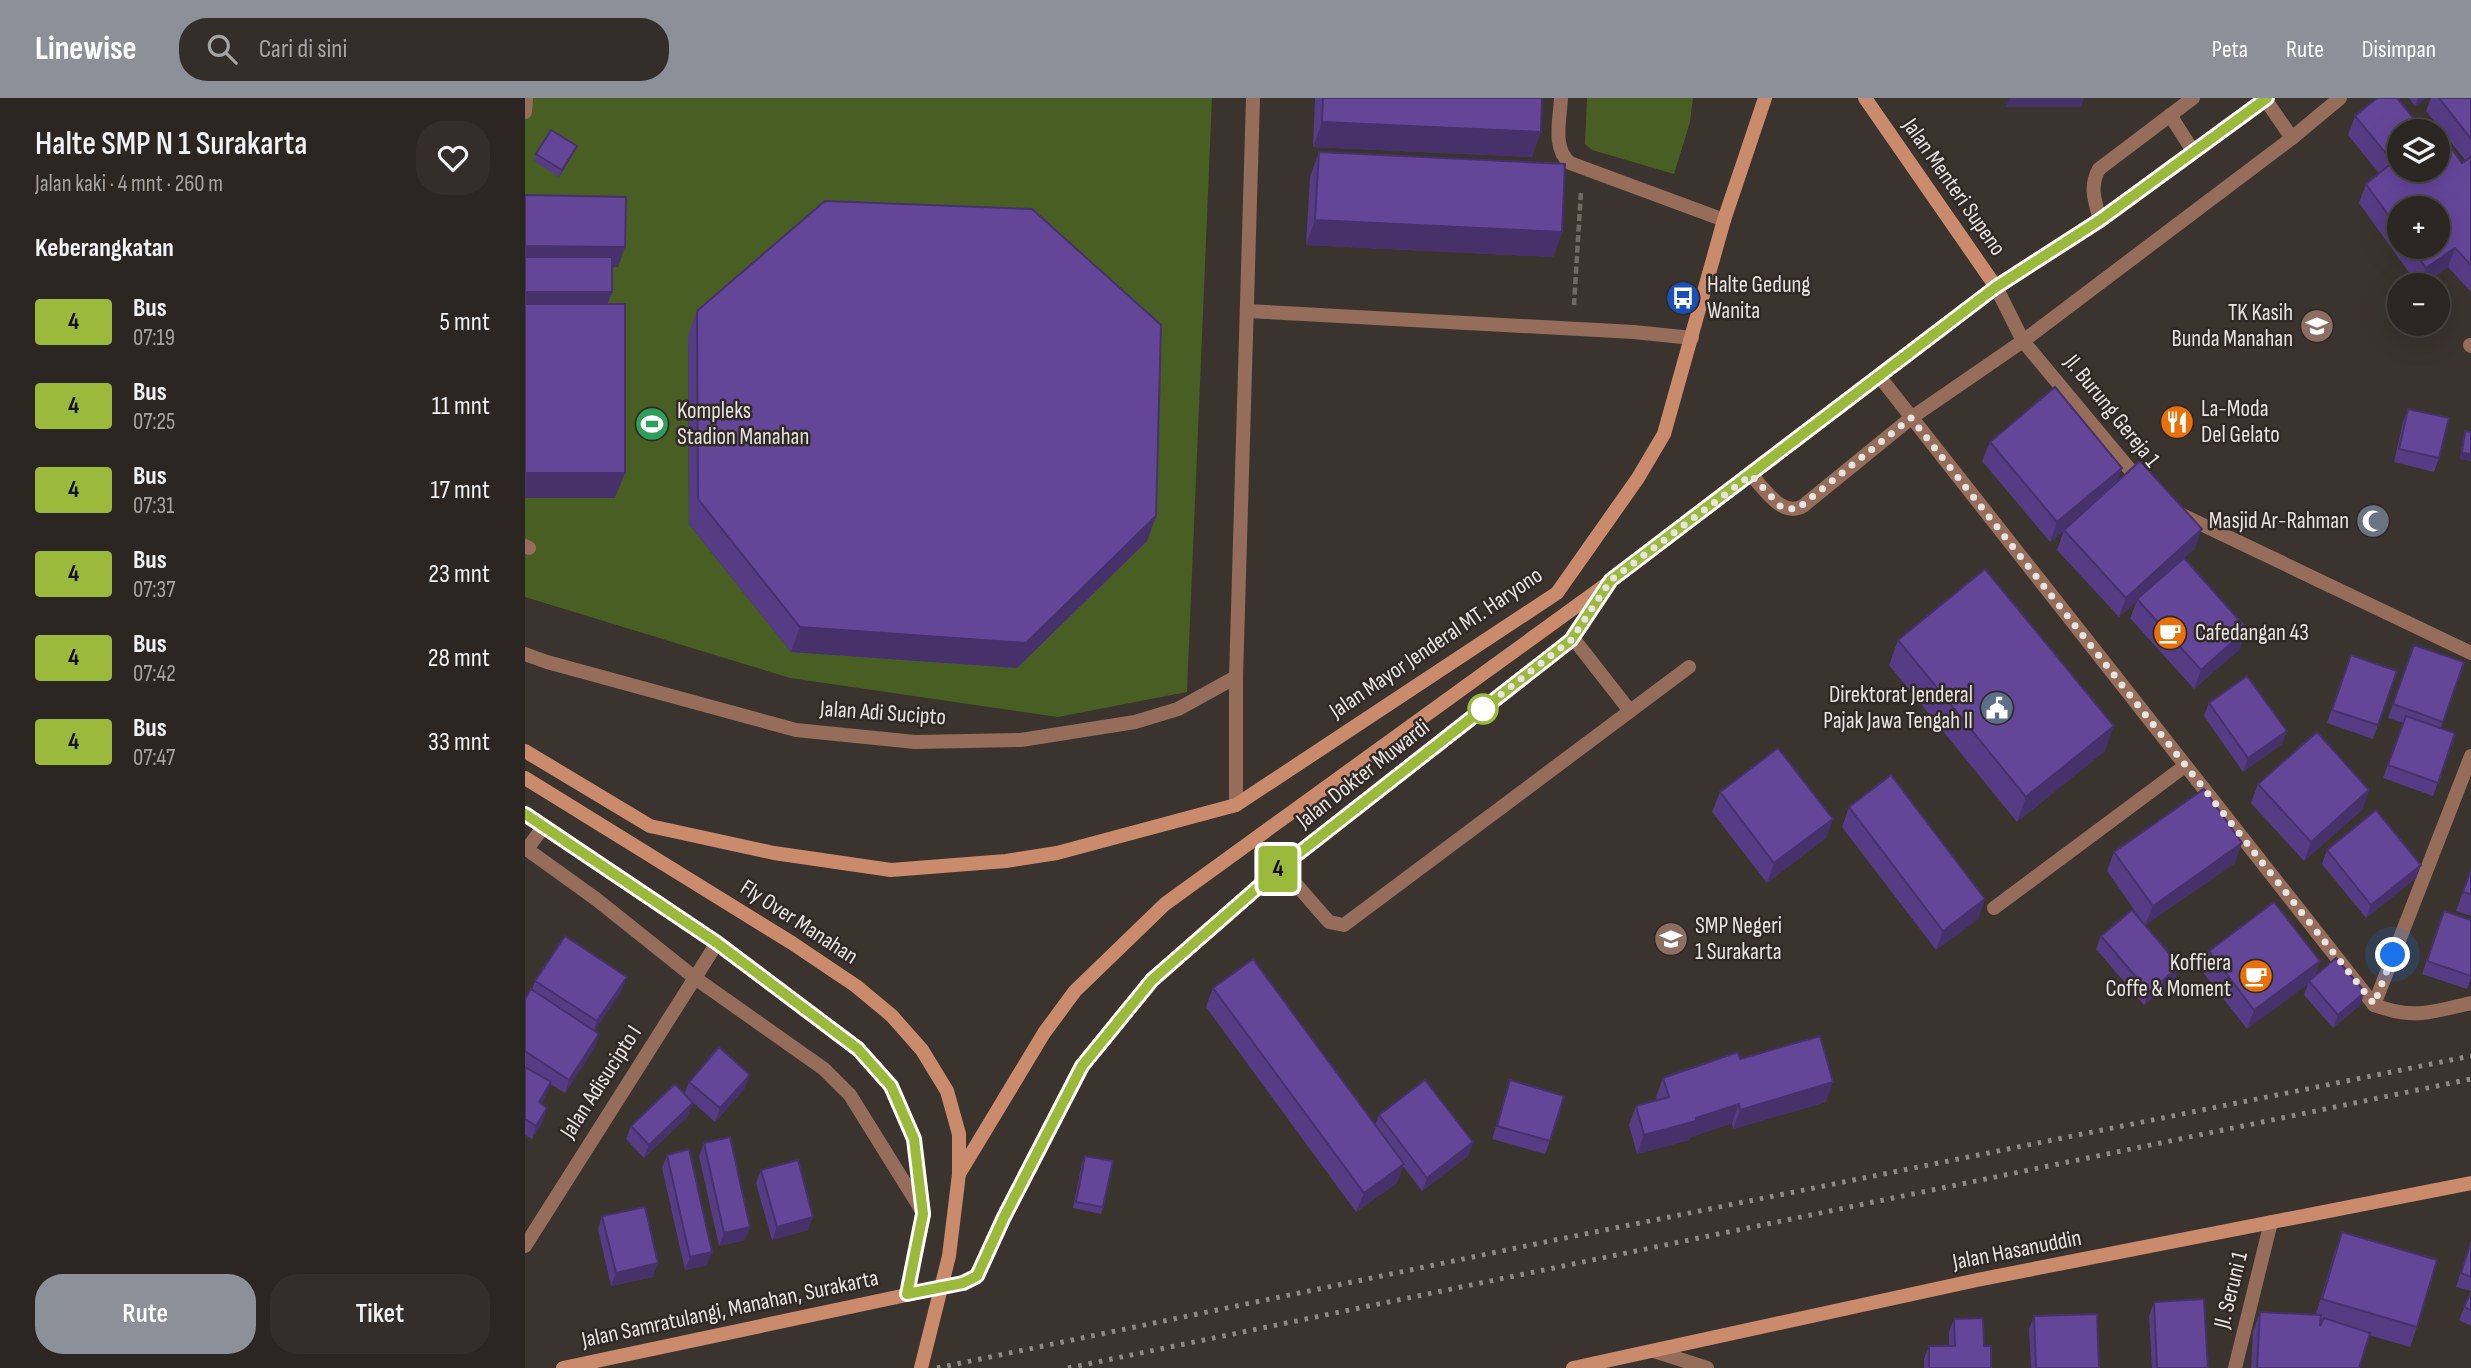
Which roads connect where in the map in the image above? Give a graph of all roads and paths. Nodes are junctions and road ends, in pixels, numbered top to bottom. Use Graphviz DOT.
graph roads {
  1 [pos="526,98"];
  2 [pos="1253,98"];
  3 [pos="1561,98"];
  4 [pos="1765,98"];
  5 [pos="1865,98"];
  6 [pos="2193,98"];
  7 [pos="2340,98"];
  8 [pos="2266,99"];
  9 [pos="525,112"];
  10 [pos="2170,115"];
  11 [pos="2292,138"];
  12 [pos="2193,151"];
  13 [pos="1583,169"];
  14 [pos="1724,220"];
  15 [pos="2100,220"];
  16 [pos="1996,287"];
  17 [pos="1247,311"];
  18 [pos="1572,328"];
  19 [pos="1692,338"];
  20 [pos="2024,341"];
  21 [pos="1879,376"];
  22 [pos="1911,418"];
  23 [pos="1751,475"];
  24 [pos="2152,494"];
  25 [pos="2171,507"];
  26 [pos="1611,580"];
  27 [pos="1573,638"];
  28 [pos="2471,653"];
  29 [pos="525,654"];
  30 [pos="1689,667"];
  31 [pos="1236,677"];
  32 [pos="1630,711"];
  33 [pos="525,751"];
  34 [pos="2471,756"];
  35 [pos="2185,766"];
  36 [pos="525,778"];
  37 [pos="1236,805"];
  38 [pos="525,814"];
  39 [pos="544,826"];
  40 [pos="526,849"];
  41 [pos="1281,867"];
  42 [pos="1994,908"];
  43 [pos="717,943"];
  44 [pos="695,978"];
  45 [pos="2471,1003"];
  46 [pos="2374,1004"];
  47 [pos="959,1174"];
  48 [pos="2471,1183"];
  49 [pos="923,1214"];
  50 [pos="2271,1222"];
  51 [pos="525,1246"];
  52 [pos="963,1283"];
  53 [pos="907,1294"];
  54 [pos="1654,1351"];
  55 [pos="563,1368"];
  56 [pos="921,1368"];
  57 [pos="1573,1368"];
  58 [pos="1707,1368"];
  59 [pos="2235,1368"];
  1 -- 9 [label="street"];
  2 -- 17 [label="street"];
  3 -- 13 [label="street"];
  4 -- 14 [label="main road, Jalan Mayor Jenderal MT. Haryono"];
  5 -- 16 [label="main road, Jalan Menteri Supeno"];
  6 -- 10 [label="street"];
  7 -- 11 [label="street"];
  8 -- 11 [label="street"];
  8 -- 12 [label="main road"];
  10 -- 12 [label="street"];
  10 -- 15 [label="street"];
  11 -- 20 [label="street"];
  12 -- 15 [label="main road"];
  13 -- 14 [label="street"];
  13 -- 18 [label="path"];
  14 -- 19 [label="main road, Jalan Mayor Jenderal MT. Haryono"];
  15 -- 16 [label="main road"];
  16 -- 20 [label="street, Jalan Menteri Supeno"];
  16 -- 21 [label="main road"];
  17 -- 18 [label="street"];
  17 -- 31 [label="street"];
  18 -- 19 [label="street"];
  19 -- 37 [label="main road, Jalan Mayor Jenderal MT. Haryono"];
  20 -- 22 [label="street"];
  20 -- 24 [label="street, Jl. Burung Gereja 1"];
  21 -- 22 [label="street"];
  21 -- 23 [label="main road"];
  22 -- 23 [label="street"];
  22 -- 35 [label="street"];
  23 -- 26 [label="main road"];
  25 -- 28 [label="street"];
  26 -- 27 [label="main road, Jalan Dokter Muwardi"];
  26 -- 47 [label="main road, Fly Over Manahan"];
  27 -- 32 [label="street"];
  27 -- 41 [label="main road, Jalan Dokter Muwardi"];
  29 -- 31 [label="street, Jalan Adi Sucipto"];
  30 -- 32 [label="street"];
  31 -- 37 [label="street"];
  32 -- 41 [label="street"];
  33 -- 37 [label="main road, Jalan Mayor Jenderal MT. Haryono"];
  34 -- 46 [label="street"];
  35 -- 42 [label="street"];
  35 -- 46 [label="street"];
  36 -- 47 [label="main road, Fly Over Manahan"];
  38 -- 39 [label="main road"];
  39 -- 40 [label="street"];
  39 -- 43 [label="main road"];
  40 -- 44 [label="street"];
  41 -- 52 [label="main road, Jalan Dokter Muwardi"];
  43 -- 44 [label="street, Jalan Adisucipto I"];
  43 -- 49 [label="main road"];
  44 -- 49 [label="street"];
  44 -- 51 [label="street, Jalan Adisucipto I"];
  45 -- 46 [label="street"];
  47 -- 56 [label="main road, Fly Over Manahan"];
  48 -- 50 [label="main road, Jalan Hasanuddin"];
  49 -- 53 [label="main road"];
  50 -- 54 [label="main road, Jalan Hasanuddin"];
  50 -- 59 [label="street, Jl. Seruni 1"];
  52 -- 53 [label="main road, Jalan Samratulangi, Manahan, Surakarta"];
  53 -- 55 [label="main road, Jalan Samratulangi, Manahan, Surakarta"];
  54 -- 57 [label="main road, Jalan Hasanuddin"];
  54 -- 58 [label="street"];
}
